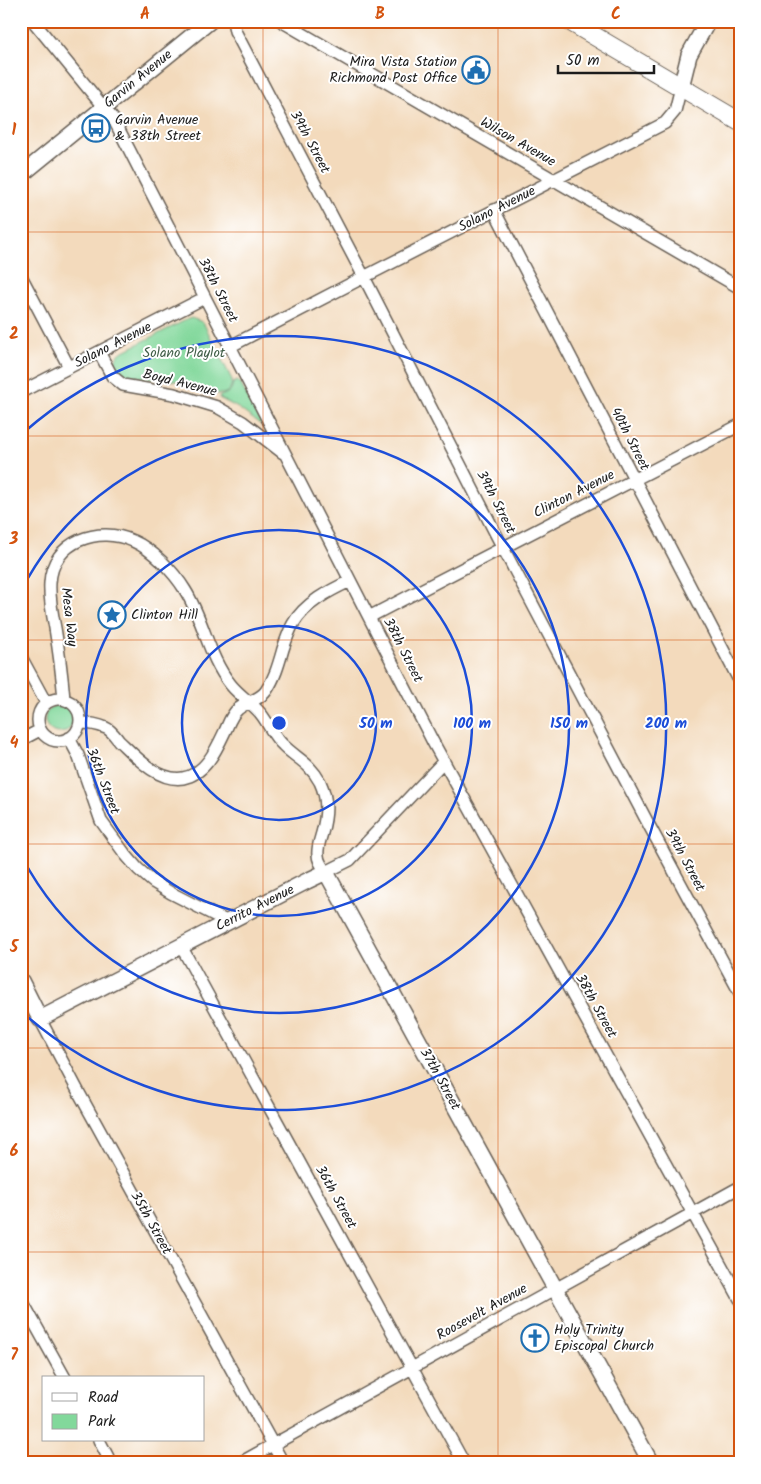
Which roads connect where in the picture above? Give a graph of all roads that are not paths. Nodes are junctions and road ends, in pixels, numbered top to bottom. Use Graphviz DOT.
graph roads {
  1 [pos="33,21"];
  2 [pos="210,21"];
  3 [pos="233,21"];
  4 [pos="281,21"];
  5 [pos="569,21"];
  6 [pos="708,21"];
  7 [pos="680,87"];
  8 [pos="103,106"];
  9 [pos="740,122"];
  10 [pos="21,174"];
  11 [pos="554,180"];
  12 [pos="494,210"];
  13 [pos="21,276"];
  14 [pos="364,277"];
  15 [pos="740,288"];
  16 [pos="204,298"];
  17 [pos="229,347"];
  18 [pos="99,352"];
  19 [pos="69,367"];
  20 [pos="21,392"];
  21 [pos="740,425"];
  22 [pos="286,456"];
  23 [pos="634,480"];
  24 [pos="503,548"];
  25 [pos="350,581"];
  26 [pos="369,617"];
  27 [pos="21,657"];
  28 [pos="740,682"];
  29 [pos="64,699"];
  30 [pos="251,702"];
  31 [pos="46,703"];
  32 [pos="80,723"];
  33 [pos="40,730"];
  34 [pos="69,738"];
  35 [pos="21,740"];
  36 [pos="444,761"];
  37 [pos="326,872"];
  38 [pos="228,922"];
  39 [pos="181,946"];
  40 [pos="21,981"];
  41 [pos="740,993"];
  42 [pos="40,1019"];
  43 [pos="740,1187"];
  44 [pos="693,1213"];
  45 [pos="556,1289"];
  46 [pos="21,1299"];
  47 [pos="740,1299"];
  48 [pos="412,1367"];
  49 [pos="63,1376"];
  50 [pos="100,1442"];
  51 [pos="273,1444"];
  52 [pos="111,1463"];
  53 [pos="240,1463"];
  54 [pos="284,1463"];
  55 [pos="464,1463"];
  56 [pos="651,1463"];
  1 -- 8 [label="street, 38th Street"];
  2 -- 8 [label="street, Garvin Avenue"];
  3 -- 14 [label="street, 39th Street"];
  4 -- 11 [label="street, Wilson Avenue"];
  5 -- 7 [label="main road"];
  6 -- 7 [label="street, Solano Avenue"];
  7 -- 9 [label="main road"];
  7 -- 11 [label="street, Solano Avenue"];
  8 -- 10 [label="street, Garvin Avenue"];
  8 -- 16 [label="street, 38th Street"];
  11 -- 12 [label="street, Solano Avenue"];
  11 -- 15 [label="street, Wilson Avenue"];
  12 -- 14 [label="street, Solano Avenue"];
  12 -- 23 [label="street, 40th Street"];
  13 -- 19 [label="street"];
  14 -- 17 [label="street, Solano Avenue"];
  14 -- 24 [label="street, 39th Street"];
  16 -- 17 [label="street, 38th Street"];
  16 -- 18 [label="street, Solano Avenue"];
  17 -- 22 [label="street, 38th Street"];
  18 -- 19 [label="street, Solano Avenue"];
  18 -- 22 [label="street, Boyd Avenue"];
  19 -- 20 [label="street, Solano Avenue"];
  21 -- 23 [label="street, Clinton Avenue"];
  22 -- 25 [label="street, 38th Street"];
  23 -- 24 [label="street, Clinton Avenue"];
  23 -- 28 [label="street, 40th Street"];
  24 -- 26 [label="street, Clinton Avenue"];
  24 -- 41 [label="street, 39th Street"];
  25 -- 26 [label="street, 38th Street"];
  25 -- 30 [label="street"];
  26 -- 36 [label="street, 38th Street"];
  27 -- 31 [label="street"];
  29 -- 30 [label="street, Mesa Way"];
  29 -- 31 [label="street"];
  29 -- 32 [label="street"];
  30 -- 32 [label="street"];
  30 -- 37 [label="street, 37th Street"];
  31 -- 33 [label="street"];
  32 -- 34 [label="street"];
  33 -- 34 [label="street"];
  33 -- 35 [label="street"];
  34 -- 38 [label="street, 36th Street"];
  36 -- 37 [label="street, Cerrito Avenue"];
  36 -- 44 [label="street, 38th Street"];
  37 -- 38 [label="street, Cerrito Avenue"];
  37 -- 45 [label="street, 37th Street"];
  38 -- 39 [label="street, Cerrito Avenue"];
  39 -- 42 [label="street, Cerrito Avenue"];
  39 -- 48 [label="street, 36th Street"];
  40 -- 42 [label="street, 35th Street"];
  42 -- 51 [label="street, 35th Street"];
  43 -- 44 [label="street, Roosevelt Avenue"];
  44 -- 45 [label="street, Roosevelt Avenue"];
  44 -- 47 [label="street, 38th Street"];
  45 -- 48 [label="street, Roosevelt Avenue"];
  45 -- 56 [label="street, 37th Street"];
  46 -- 49 [label="street"];
  48 -- 51 [label="street, Roosevelt Avenue"];
  48 -- 55 [label="street, 36th Street"];
  50 -- 52 [label="street"];
  51 -- 53 [label="street, Roosevelt Avenue"];
  51 -- 54 [label="street, 35th Street"];
}
